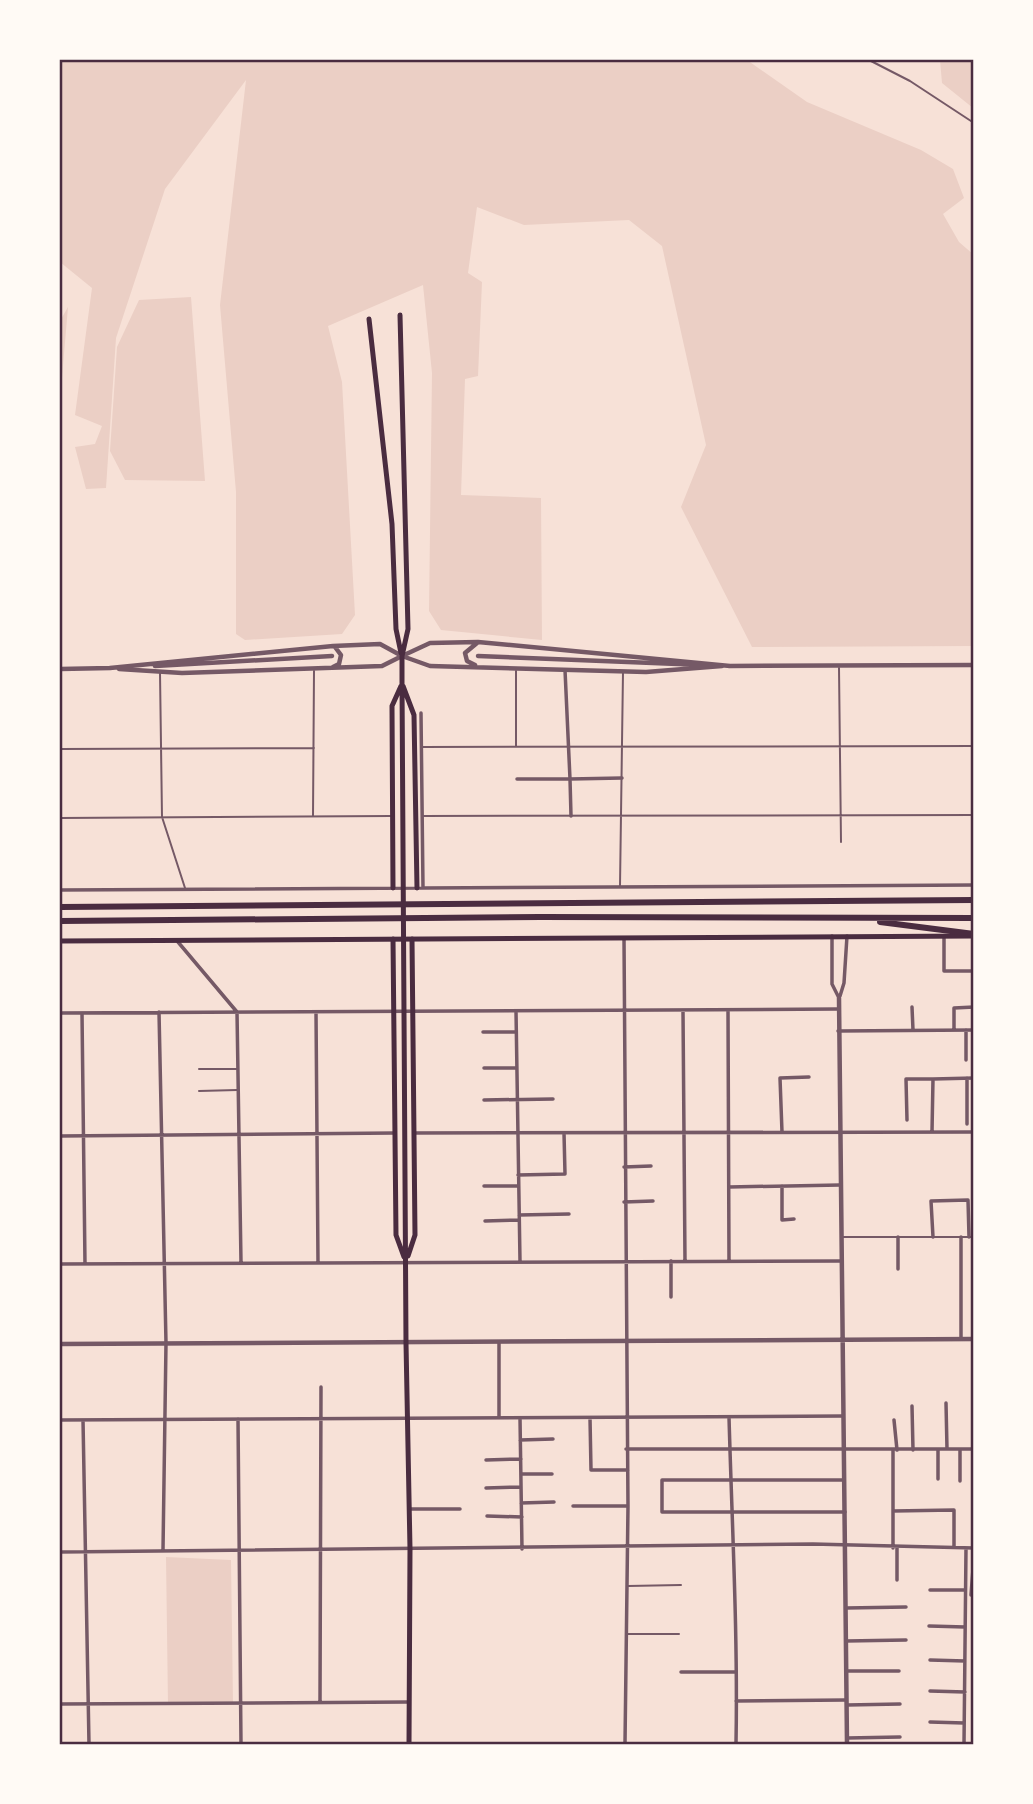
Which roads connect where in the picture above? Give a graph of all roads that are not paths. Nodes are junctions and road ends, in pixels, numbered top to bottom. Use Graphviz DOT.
graph roads {
  1 [pos="869,60"];
  2 [pos="974,123"];
  3 [pos="400,315"];
  4 [pos="369,319"];
  5 [pos="478,642"];
  6 [pos="333,646"];
  7 [pos="332,656"];
  8 [pos="402,656"];
  9 [pos="478,656"];
  10 [pos="839,665"];
  11 [pos="974,665"];
  12 [pos="476,666"];
  13 [pos="516,666"];
  14 [pos="730,666"];
  15 [pos="110,668"];
  16 [pos="314,668"];
  17 [pos="332,668"];
  18 [pos="565,668"];
  19 [pos="60,669"];
  20 [pos="160,672"];
  21 [pos="623,672"];
  22 [pos="402,683"];
  23 [pos="421,713"];
  24 [pos="974,746"];
  25 [pos="421,747"];
  26 [pos="516,747"];
  27 [pos="569,747"];
  28 [pos="622,747"];
  29 [pos="840,747"];
  30 [pos="314,748"];
  31 [pos="60,749"];
  32 [pos="161,749"];
  33 [pos="622,778"];
  34 [pos="517,779"];
  35 [pos="570,779"];
  36 [pos="841,815"];
  37 [pos="974,815"];
  38 [pos="393,816"];
  39 [pos="422,816"];
  40 [pos="571,816"];
  41 [pos="622,816"];
  42 [pos="162,817"];
  43 [pos="313,817"];
  44 [pos="60,818"];
  45 [pos="841,842"];
  46 [pos="974,885"];
  47 [pos="620,887"];
  48 [pos="393,888"];
  49 [pos="420,888"];
  50 [pos="185,889"];
  51 [pos="60,890"];
  52 [pos="974,898"];
  53 [pos="60,907"];
  54 [pos="974,918"];
  55 [pos="850,919"];
  56 [pos="60,921"];
  57 [pos="974,935"];
  58 [pos="832,936"];
  59 [pos="847,936"];
  60 [pos="944,936"];
  61 [pos="624,938"];
  62 [pos="393,939"];
  63 [pos="412,939"];
  64 [pos="176,940"];
  65 [pos="60,941"];
  66 [pos="974,971"];
  67 [pos="839,998"];
  68 [pos="912,1007"];
  69 [pos="974,1007"];
  70 [pos="624,1009"];
  71 [pos="838,1009"];
  72 [pos="683,1010"];
  73 [pos="728,1010"];
  74 [pos="516,1011"];
  75 [pos="159,1012"];
  76 [pos="236,1012"];
  77 [pos="316,1012"];
  78 [pos="395,1012"];
  79 [pos="414,1012"];
  80 [pos="60,1013"];
  81 [pos="82,1013"];
  82 [pos="913,1030"];
  83 [pos="954,1030"];
  84 [pos="966,1030"];
  85 [pos="974,1030"];
  86 [pos="838,1031"];
  87 [pos="484,1032"];
  88 [pos="516,1032"];
  89 [pos="966,1060"];
  90 [pos="484,1068"];
  91 [pos="517,1068"];
  92 [pos="199,1069"];
  93 [pos="238,1069"];
  94 [pos="809,1077"];
  95 [pos="974,1078"];
  96 [pos="933,1079"];
  97 [pos="967,1079"];
  98 [pos="238,1090"];
  99 [pos="200,1091"];
  100 [pos="553,1099"];
  101 [pos="484,1100"];
  102 [pos="517,1100"];
  103 [pos="906,1120"];
  104 [pos="967,1124"];
  105 [pos="782,1132"];
  106 [pos="840,1132"];
  107 [pos="932,1132"];
  108 [pos="974,1132"];
  109 [pos="395,1133"];
  110 [pos="414,1133"];
  111 [pos="564,1133"];
  112 [pos="623,1133"];
  113 [pos="684,1133"];
  114 [pos="729,1133"];
  115 [pos="239,1134"];
  116 [pos="317,1134"];
  117 [pos="517,1134"];
  118 [pos="162,1135"];
  119 [pos="60,1136"];
  120 [pos="85,1136"];
  121 [pos="651,1166"];
  122 [pos="624,1167"];
  123 [pos="518,1175"];
  124 [pos="840,1185"];
  125 [pos="484,1186"];
  126 [pos="518,1186"];
  127 [pos="782,1186"];
  128 [pos="729,1187"];
  129 [pos="653,1201"];
  130 [pos="624,1202"];
  131 [pos="569,1214"];
  132 [pos="519,1218"];
  133 [pos="794,1219"];
  134 [pos="485,1221"];
  135 [pos="841,1237"];
  136 [pos="898,1237"];
  137 [pos="933,1237"];
  138 [pos="961,1237"];
  139 [pos="971,1237"];
  140 [pos="729,1260"];
  141 [pos="624,1261"];
  142 [pos="671,1261"];
  143 [pos="685,1261"];
  144 [pos="841,1261"];
  145 [pos="406,1262"];
  146 [pos="520,1262"];
  147 [pos="165,1263"];
  148 [pos="242,1263"];
  149 [pos="318,1263"];
  150 [pos="60,1264"];
  151 [pos="85,1264"];
  152 [pos="898,1269"];
  153 [pos="671,1297"];
  154 [pos="842,1339"];
  155 [pos="961,1339"];
  156 [pos="974,1339"];
  157 [pos="499,1342"];
  158 [pos="626,1342"];
  159 [pos="166,1343"];
  160 [pos="405,1343"];
  161 [pos="60,1344"];
  162 [pos="321,1387"];
  163 [pos="946,1403"];
  164 [pos="912,1406"];
  165 [pos="843,1416"];
  166 [pos="499,1417"];
  167 [pos="520,1417"];
  168 [pos="590,1417"];
  169 [pos="626,1417"];
  170 [pos="729,1417"];
  171 [pos="408,1418"];
  172 [pos="165,1419"];
  173 [pos="238,1419"];
  174 [pos="321,1419"];
  175 [pos="60,1420"];
  176 [pos="83,1420"];
  177 [pos="894,1420"];
  178 [pos="553,1439"];
  179 [pos="520,1440"];
  180 [pos="626,1449"];
  181 [pos="937,1449"];
  182 [pos="947,1449"];
  183 [pos="960,1449"];
  184 [pos="974,1449"];
  185 [pos="730,1450"];
  186 [pos="844,1450"];
  187 [pos="895,1450"];
  188 [pos="914,1450"];
  189 [pos="521,1459"];
  190 [pos="486,1460"];
  191 [pos="628,1470"];
  192 [pos="521,1474"];
  193 [pos="552,1474"];
  194 [pos="938,1479"];
  195 [pos="730,1480"];
  196 [pos="844,1480"];
  197 [pos="960,1481"];
  198 [pos="521,1487"];
  199 [pos="486,1488"];
  200 [pos="554,1502"];
  201 [pos="521,1503"];
  202 [pos="573,1506"];
  203 [pos="628,1506"];
  204 [pos="410,1509"];
  205 [pos="460,1509"];
  206 [pos="893,1511"];
  207 [pos="845,1512"];
  208 [pos="731,1513"];
  209 [pos="487,1516"];
  210 [pos="522,1517"];
  211 [pos="735,1545"];
  212 [pos="845,1547"];
  213 [pos="954,1547"];
  214 [pos="628,1548"];
  215 [pos="895,1548"];
  216 [pos="966,1548"];
  217 [pos="974,1548"];
  218 [pos="411,1549"];
  219 [pos="522,1549"];
  220 [pos="163,1550"];
  221 [pos="319,1550"];
  222 [pos="85,1551"];
  223 [pos="240,1551"];
  224 [pos="60,1552"];
  225 [pos="974,1556"];
  226 [pos="897,1580"];
  227 [pos="681,1585"];
  228 [pos="627,1586"];
  229 [pos="930,1590"];
  230 [pos="965,1590"];
  231 [pos="971,1595"];
  232 [pos="906,1607"];
  233 [pos="846,1608"];
  234 [pos="929,1626"];
  235 [pos="965,1627"];
  236 [pos="625,1634"];
  237 [pos="679,1634"];
  238 [pos="906,1640"];
  239 [pos="846,1641"];
  240 [pos="930,1660"];
  241 [pos="965,1661"];
  242 [pos="847,1671"];
  243 [pos="899,1671"];
  244 [pos="681,1672"];
  245 [pos="736,1672"];
  246 [pos="930,1691"];
  247 [pos="965,1692"];
  248 [pos="736,1701"];
  249 [pos="320,1702"];
  250 [pos="409,1702"];
  251 [pos="847,1702"];
  252 [pos="60,1704"];
  253 [pos="88,1704"];
  254 [pos="240,1704"];
  255 [pos="900,1704"];
  256 [pos="930,1722"];
  257 [pos="964,1723"];
  258 [pos="900,1737"];
  259 [pos="847,1741"];
  260 [pos="89,1745"];
  261 [pos="241,1745"];
  262 [pos="408,1745"];
  263 [pos="625,1745"];
  264 [pos="736,1745"];
  265 [pos="964,1745"];
  1 -- 2 [label="lane"];
  3 -- 8 [label="main road"];
  4 -- 8 [label="main road"];
  5 -- 8 [label="street"];
  5 -- 12 [label="street"];
  5 -- 14 [label="street"];
  6 -- 8 [label="street"];
  6 -- 15 [label="street"];
  6 -- 17 [label="street"];
  7 -- 15 [label="street"];
  8 -- 12 [label="street"];
  8 -- 17 [label="street"];
  8 -- 22 [label="main road"];
  9 -- 14 [label="street"];
  10 -- 11 [label="street"];
  10 -- 14 [label="street"];
  10 -- 29 [label="lane"];
  12 -- 13 [label="street"];
  13 -- 18 [label="street"];
  13 -- 26 [label="lane"];
  14 -- 21 [label="street"];
  15 -- 19 [label="street"];
  15 -- 20 [label="street"];
  16 -- 17 [label="street"];
  16 -- 20 [label="street"];
  16 -- 30 [label="lane"];
  18 -- 21 [label="street"];
  18 -- 27 [label="street"];
  20 -- 32 [label="lane"];
  21 -- 28 [label="lane"];
  22 -- 38 [label="main road"];
  22 -- 49 [label="main road"];
  22 -- 145 [label="main road"];
  23 -- 25 [label="street"];
  24 -- 29 [label="lane"];
  25 -- 26 [label="lane"];
  25 -- 39 [label="street"];
  26 -- 27 [label="lane"];
  27 -- 28 [label="lane"];
  27 -- 35 [label="street"];
  28 -- 29 [label="lane"];
  28 -- 33 [label="lane"];
  29 -- 36 [label="lane"];
  30 -- 32 [label="lane"];
  30 -- 43 [label="lane"];
  31 -- 32 [label="lane"];
  32 -- 42 [label="lane"];
  33 -- 35 [label="street"];
  33 -- 41 [label="lane"];
  34 -- 35 [label="street"];
  35 -- 40 [label="street"];
  36 -- 37 [label="lane"];
  36 -- 41 [label="lane"];
  36 -- 45 [label="lane"];
  38 -- 43 [label="lane"];
  38 -- 48 [label="main road"];
  39 -- 40 [label="lane"];
  39 -- 49 [label="street"];
  40 -- 41 [label="lane"];
  41 -- 47 [label="lane"];
  42 -- 43 [label="lane"];
  42 -- 44 [label="lane"];
  42 -- 50 [label="lane"];
  46 -- 47 [label="street"];
  47 -- 49 [label="street"];
  48 -- 49 [label="street"];
  48 -- 50 [label="street"];
  50 -- 51 [label="street"];
  52 -- 53 [label="highway"];
  54 -- 55 [label="highway"];
  55 -- 56 [label="highway"];
  55 -- 57 [label="highway"];
  57 -- 60 [label="main road"];
  58 -- 59 [label="main road"];
  58 -- 61 [label="main road"];
  58 -- 67 [label="street"];
  59 -- 60 [label="main road"];
  59 -- 67 [label="street"];
  60 -- 66 [label="street"];
  61 -- 63 [label="main road"];
  61 -- 70 [label="street"];
  62 -- 63 [label="main road"];
  62 -- 64 [label="main road"];
  62 -- 78 [label="main road"];
  63 -- 79 [label="main road"];
  64 -- 65 [label="main road"];
  64 -- 76 [label="street"];
  67 -- 71 [label="street"];
  68 -- 82 [label="street"];
  69 -- 83 [label="street"];
  70 -- 72 [label="street"];
  70 -- 74 [label="street"];
  70 -- 112 [label="street"];
  71 -- 73 [label="street"];
  71 -- 86 [label="street"];
  72 -- 73 [label="street"];
  72 -- 113 [label="street"];
  73 -- 114 [label="street"];
  74 -- 79 [label="street"];
  74 -- 88 [label="street"];
  75 -- 76 [label="street"];
  75 -- 81 [label="street"];
  75 -- 118 [label="street"];
  76 -- 77 [label="street"];
  76 -- 93 [label="street"];
  77 -- 78 [label="street"];
  77 -- 116 [label="street"];
  78 -- 79 [label="street"];
  78 -- 109 [label="main road"];
  79 -- 110 [label="main road"];
  80 -- 81 [label="street"];
  81 -- 120 [label="street"];
  82 -- 83 [label="street"];
  82 -- 86 [label="street"];
  83 -- 84 [label="street"];
  84 -- 85 [label="street"];
  84 -- 89 [label="street"];
  86 -- 106 [label="street"];
  87 -- 88 [label="street"];
  88 -- 91 [label="street"];
  90 -- 91 [label="street"];
  91 -- 102 [label="street"];
  92 -- 93 [label="lane"];
  93 -- 98 [label="street"];
  94 -- 105 [label="street"];
  95 -- 97 [label="street"];
  96 -- 97 [label="street"];
  96 -- 103 [label="street"];
  96 -- 107 [label="street"];
  97 -- 104 [label="street"];
  98 -- 99 [label="lane"];
  98 -- 115 [label="street"];
  100 -- 102 [label="street"];
  101 -- 102 [label="street"];
  102 -- 117 [label="street"];
  105 -- 106 [label="street"];
  105 -- 114 [label="street"];
  106 -- 107 [label="street"];
  106 -- 124 [label="street"];
  107 -- 108 [label="street"];
  109 -- 116 [label="street"];
  109 -- 145 [label="main road"];
  110 -- 117 [label="street"];
  110 -- 145 [label="main road"];
  111 -- 112 [label="street"];
  111 -- 117 [label="street"];
  111 -- 123 [label="street"];
  112 -- 113 [label="street"];
  112 -- 122 [label="street"];
  113 -- 114 [label="street"];
  113 -- 143 [label="street"];
  114 -- 128 [label="street"];
  115 -- 116 [label="street"];
  115 -- 118 [label="street"];
  115 -- 148 [label="street"];
  116 -- 149 [label="street"];
  117 -- 123 [label="street"];
  118 -- 120 [label="street"];
  118 -- 147 [label="street"];
  119 -- 120 [label="street"];
  120 -- 151 [label="street"];
  121 -- 122 [label="street"];
  122 -- 130 [label="street"];
  123 -- 126 [label="street"];
  124 -- 127 [label="street"];
  124 -- 135 [label="street"];
  125 -- 126 [label="street"];
  126 -- 132 [label="street"];
  127 -- 128 [label="street"];
  127 -- 133 [label="street"];
  128 -- 140 [label="street"];
  129 -- 130 [label="street"];
  130 -- 141 [label="street"];
  131 -- 132 [label="street"];
  132 -- 134 [label="street"];
  132 -- 146 [label="street"];
  135 -- 136 [label="lane"];
  135 -- 144 [label="street"];
  136 -- 137 [label="lane"];
  136 -- 152 [label="street"];
  137 -- 138 [label="lane"];
  137 -- 139 [label="street"];
  138 -- 139 [label="lane"];
  138 -- 155 [label="street"];
  140 -- 143 [label="street"];
  140 -- 144 [label="street"];
  141 -- 142 [label="street"];
  141 -- 146 [label="street"];
  141 -- 158 [label="street"];
  142 -- 143 [label="street"];
  142 -- 153 [label="street"];
  144 -- 154 [label="street"];
  145 -- 146 [label="street"];
  145 -- 149 [label="street"];
  145 -- 160 [label="main road"];
  147 -- 148 [label="street"];
  147 -- 151 [label="street"];
  147 -- 159 [label="street"];
  148 -- 149 [label="street"];
  150 -- 151 [label="street"];
  154 -- 155 [label="street"];
  154 -- 158 [label="street"];
  154 -- 165 [label="street"];
  155 -- 156 [label="street"];
  157 -- 158 [label="street"];
  157 -- 160 [label="street"];
  157 -- 166 [label="street"];
  158 -- 169 [label="street"];
  159 -- 160 [label="street"];
  159 -- 161 [label="street"];
  159 -- 172 [label="street"];
  160 -- 171 [label="main road"];
  162 -- 174 [label="street"];
  163 -- 182 [label="street"];
  164 -- 188 [label="street"];
  165 -- 170 [label="street"];
  165 -- 186 [label="street"];
  166 -- 167 [label="street"];
  166 -- 171 [label="street"];
  167 -- 168 [label="street"];
  167 -- 179 [label="street"];
  168 -- 169 [label="street"];
  168 -- 191 [label="street"];
  169 -- 170 [label="street"];
  169 -- 180 [label="street"];
  170 -- 185 [label="street"];
  171 -- 174 [label="street"];
  171 -- 204 [label="main road"];
  172 -- 173 [label="street"];
  172 -- 176 [label="street"];
  172 -- 220 [label="street"];
  173 -- 174 [label="street"];
  173 -- 223 [label="street"];
  174 -- 221 [label="street"];
  175 -- 176 [label="street"];
  176 -- 222 [label="street"];
  177 -- 187 [label="street"];
  178 -- 179 [label="street"];
  179 -- 189 [label="street"];
  180 -- 185 [label="street"];
  180 -- 191 [label="street"];
  181 -- 182 [label="street"];
  181 -- 188 [label="street"];
  181 -- 194 [label="street"];
  182 -- 183 [label="street"];
  183 -- 184 [label="street"];
  183 -- 197 [label="street"];
  185 -- 186 [label="street"];
  185 -- 195 [label="street"];
  186 -- 187 [label="street"];
  186 -- 196 [label="street"];
  187 -- 188 [label="street"];
  187 -- 206 [label="street"];
  189 -- 190 [label="street"];
  189 -- 192 [label="street"];
  191 -- 203 [label="street"];
  192 -- 193 [label="street"];
  192 -- 198 [label="street"];
  195 -- 196 [label="street"];
  195 -- 208 [label="street"];
  195 -- 208 [label="street"];
  196 -- 207 [label="street"];
  198 -- 199 [label="street"];
  198 -- 201 [label="street"];
  200 -- 201 [label="street"];
  201 -- 210 [label="street"];
  202 -- 203 [label="street"];
  203 -- 214 [label="street"];
  204 -- 205 [label="street"];
  204 -- 218 [label="main road"];
  206 -- 213 [label="street"];
  206 -- 215 [label="street"];
  207 -- 208 [label="street"];
  207 -- 212 [label="street"];
  208 -- 211 [label="street"];
  209 -- 210 [label="street"];
  210 -- 219 [label="street"];
  211 -- 212 [label="street"];
  211 -- 214 [label="street"];
  211 -- 245 [label="street"];
  212 -- 215 [label="street"];
  212 -- 233 [label="street"];
  213 -- 215 [label="street"];
  213 -- 216 [label="street"];
  214 -- 219 [label="street"];
  214 -- 228 [label="street"];
  215 -- 226 [label="street"];
  216 -- 217 [label="street"];
  216 -- 230 [label="street"];
  218 -- 219 [label="street"];
  218 -- 221 [label="street"];
  218 -- 250 [label="main road"];
  220 -- 222 [label="street"];
  220 -- 223 [label="street"];
  221 -- 223 [label="street"];
  221 -- 249 [label="street"];
  222 -- 224 [label="street"];
  222 -- 253 [label="street"];
  223 -- 254 [label="street"];
  225 -- 231 [label="street"];
  227 -- 228 [label="lane"];
  228 -- 236 [label="street"];
  229 -- 230 [label="street"];
  230 -- 235 [label="street"];
  232 -- 233 [label="street"];
  233 -- 239 [label="street"];
  234 -- 235 [label="street"];
  235 -- 241 [label="street"];
  236 -- 237 [label="lane"];
  236 -- 263 [label="street"];
  238 -- 239 [label="street"];
  239 -- 242 [label="street"];
  240 -- 241 [label="street"];
  241 -- 247 [label="street"];
  242 -- 243 [label="street"];
  242 -- 251 [label="street"];
  244 -- 245 [label="street"];
  245 -- 248 [label="street"];
  246 -- 247 [label="street"];
  247 -- 257 [label="street"];
  248 -- 251 [label="street"];
  248 -- 264 [label="street"];
  249 -- 250 [label="street"];
  249 -- 254 [label="street"];
  250 -- 262 [label="main road"];
  251 -- 255 [label="street"];
  251 -- 259 [label="street"];
  252 -- 253 [label="street"];
  253 -- 254 [label="street"];
  253 -- 260 [label="street"];
  254 -- 261 [label="street"];
  256 -- 257 [label="street"];
  257 -- 265 [label="street"];
  258 -- 259 [label="street"];
}
